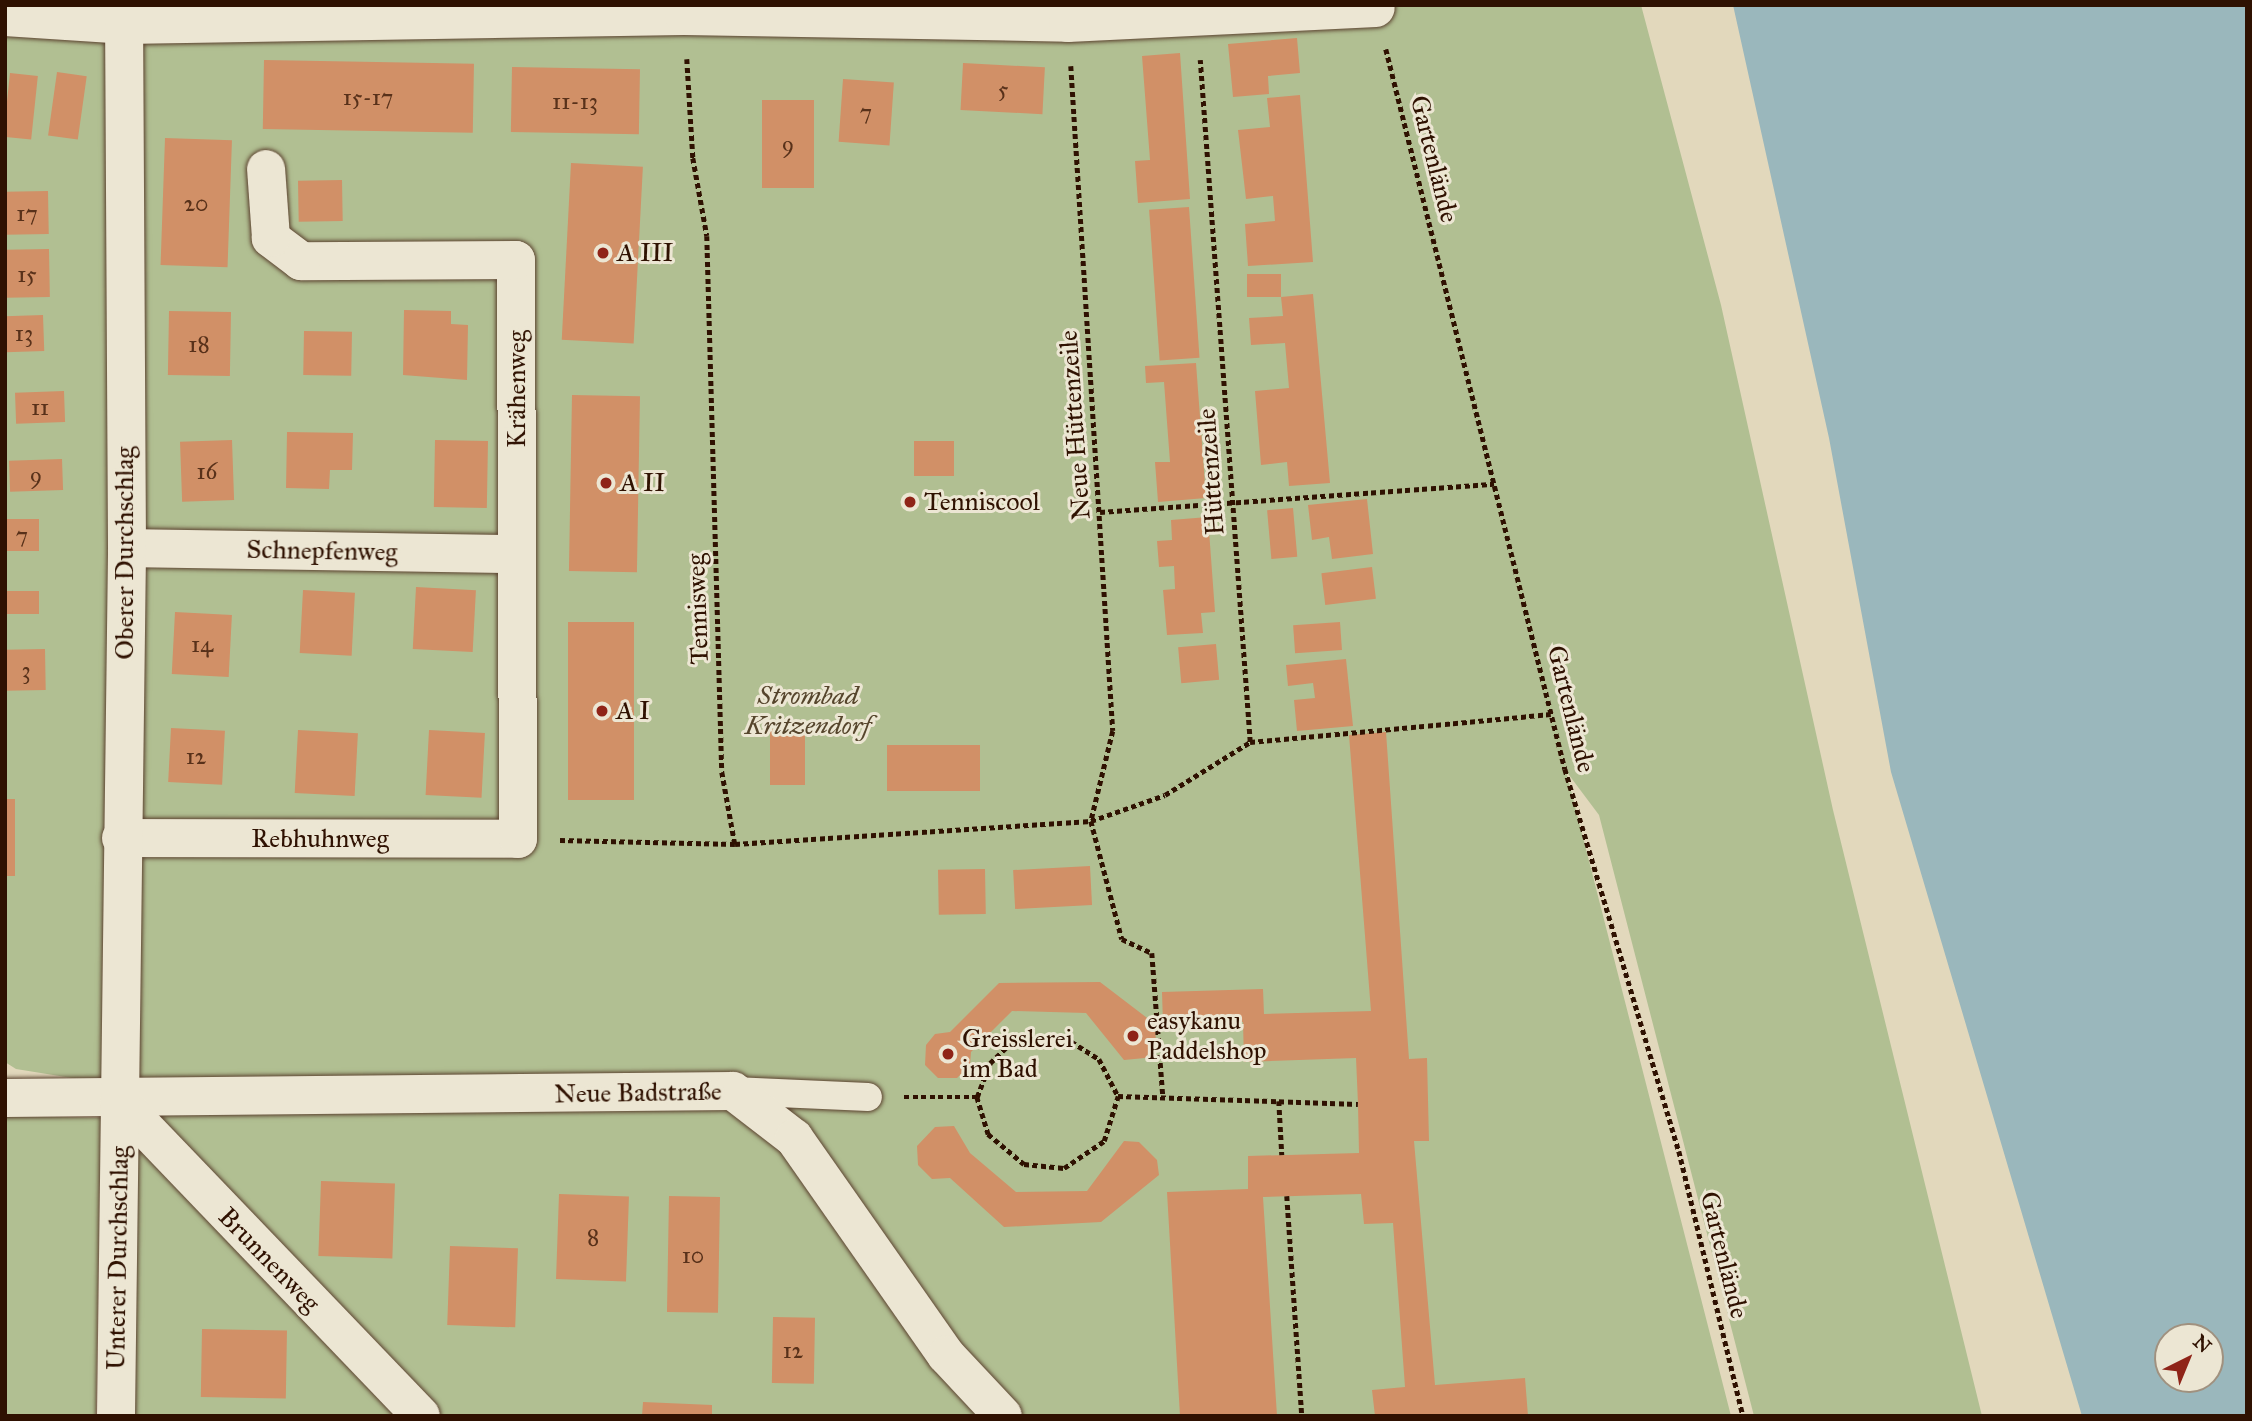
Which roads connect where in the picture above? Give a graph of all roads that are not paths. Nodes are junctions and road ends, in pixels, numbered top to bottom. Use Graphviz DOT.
graph roads {
  1 [pos="1376,8"];
  2 [pos="684,11"];
  3 [pos="1196,13"];
  4 [pos="124,15"];
  5 [pos="5,18"];
  6 [pos="266,169"];
  7 [pos="127,548"];
  8 [pos="517,554"];
  9 [pos="121,838"];
  10 [pos="518,839"];
  11 [pos="733,1091"];
  12 [pos="868,1097"];
  13 [pos="5,1098"];
  14 [pos="119,1101"];
  15 [pos="413,1412"];
  16 [pos="117,1416"];
  17 [pos="1003,1416"];
  1 -- 3 [label="street"];
  2 -- 3 [label="street"];
  2 -- 4 [label="street"];
  4 -- 5 [label="street"];
  4 -- 7 [label="street, Oberer Durchschlag"];
  6 -- 8 [label="street, Krähenweg"];
  7 -- 8 [label="street, Schnepfenweg"];
  7 -- 9 [label="street, Oberer Durchschlag"];
  8 -- 10 [label="street, Krähenweg"];
  9 -- 10 [label="street, Rebhuhnweg"];
  9 -- 14 [label="street, Oberer Durchschlag"];
  11 -- 12 [label="lane"];
  11 -- 14 [label="street, Neue Badstraße"];
  11 -- 17 [label="street, Neue Badstraße"];
  13 -- 14 [label="street, Neue Badstraße"];
  14 -- 15 [label="street, Brunnenweg"];
  14 -- 16 [label="street, Unterer Durchschlag"];
}
